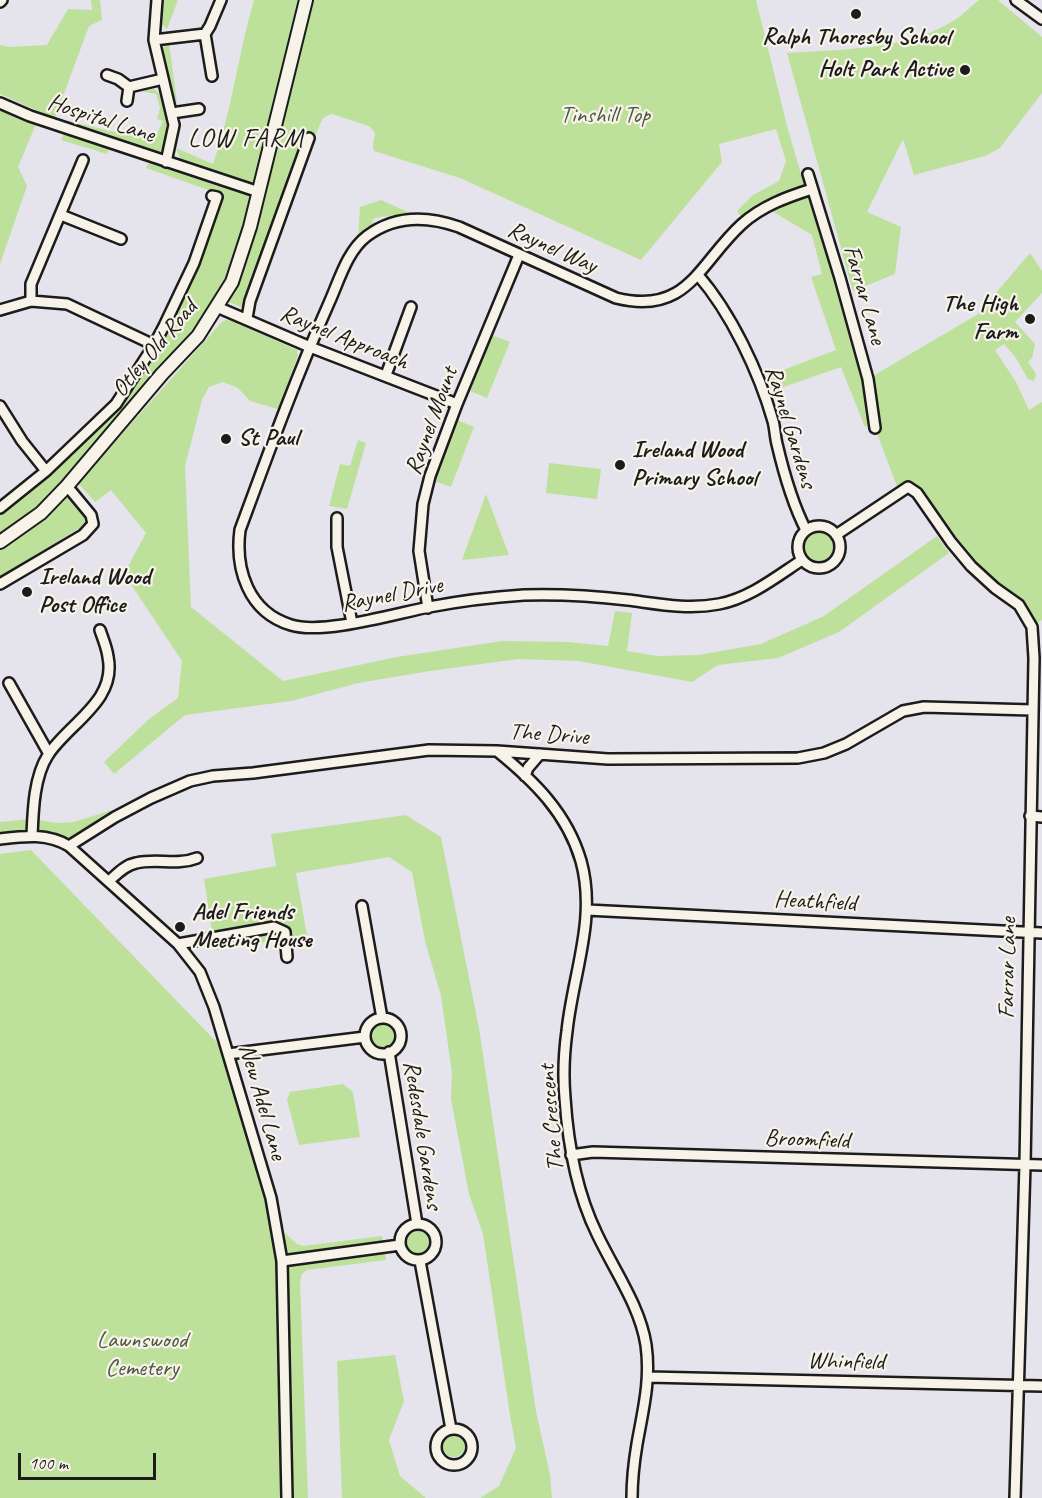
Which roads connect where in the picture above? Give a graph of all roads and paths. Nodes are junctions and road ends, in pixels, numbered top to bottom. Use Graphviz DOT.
graph roads {
  1 [pos="157,0"];
  2 [pos="221,0"];
  3 [pos="306,0"];
  4 [pos="1016,0"];
  5 [pos="1042,19"];
  6 [pos="205,34"];
  7 [pos="154,39"];
  8 [pos="107,75"];
  9 [pos="212,76"];
  10 [pos="163,79"];
  11 [pos="129,87"];
  12 [pos="127,101"];
  13 [pos="0,103"];
  14 [pos="199,109"];
  15 [pos="172,113"];
  16 [pos="309,138"];
  17 [pos="83,160"];
  18 [pos="166,162"];
  19 [pos="808,174"];
  20 [pos="812,189"];
  21 [pos="259,192"];
  22 [pos="212,196"];
  23 [pos="61,215"];
  24 [pos="120,239"];
  25 [pos="519,255"];
  26 [pos="698,275"];
  27 [pos="31,301"];
  28 [pos="217,307"];
  29 [pos="411,307"];
  30 [pos="0,310"];
  31 [pos="247,318"];
  32 [pos="154,345"];
  33 [pos="310,347"];
  34 [pos="386,375"];
  35 [pos="457,404"];
  36 [pos="0,406"];
  37 [pos="875,428"];
  38 [pos="46,471"];
  39 [pos="67,486"];
  40 [pos="0,508"];
  41 [pos="337,518"];
  42 [pos="806,530"];
  43 [pos="836,535"];
  44 [pos="0,542"];
  45 [pos="802,560"];
  46 [pos="0,584"];
  47 [pos="428,608"];
  48 [pos="352,623"];
  49 [pos="100,630"];
  50 [pos="9,683"];
  51 [pos="1032,710"];
  52 [pos="497,751"];
  53 [pos="49,754"];
  54 [pos="540,754"];
  55 [pos="1031,762"];
  56 [pos="1042,762"];
  57 [pos="525,776"];
  58 [pos="1030,816"];
  59 [pos="1042,817"];
  60 [pos="32,836"];
  61 [pos="0,839"];
  62 [pos="69,846"];
  63 [pos="197,858"];
  64 [pos="109,881"];
  65 [pos="362,906"];
  66 [pos="587,910"];
  67 [pos="1028,933"];
  68 [pos="1042,933"];
  69 [pos="178,944"];
  70 [pos="287,957"];
  71 [pos="382,1018"];
  72 [pos="365,1037"];
  73 [pos="389,1053"];
  74 [pos="228,1054"];
  75 [pos="571,1155"];
  76 [pos="1025,1165"];
  77 [pos="1042,1165"];
  78 [pos="417,1224"];
  79 [pos="400,1245"];
  80 [pos="282,1261"];
  81 [pos="420,1261"];
  82 [pos="648,1377"];
  83 [pos="1019,1386"];
  84 [pos="1042,1386"];
  85 [pos="451,1429"];
  86 [pos="287,1498"];
  87 [pos="632,1498"];
  88 [pos="1015,1498"];
  1 -- 7 [label="street"];
  2 -- 6 [label="street"];
  3 -- 21 [label="street, Otley Old Road"];
  4 -- 5 [label="street"];
  6 -- 7 [label="street"];
  6 -- 9 [label="street"];
  7 -- 10 [label="street"];
  8 -- 11 [label="street"];
  10 -- 11 [label="street"];
  10 -- 15 [label="street"];
  11 -- 12 [label="street"];
  13 -- 18 [label="street, Hospital Lane"];
  14 -- 15 [label="street"];
  15 -- 18 [label="street"];
  16 -- 31 [label="street"];
  17 -- 23 [label="street"];
  18 -- 21 [label="street, Hospital Lane"];
  19 -- 20 [label="street, Farrar Lane"];
  20 -- 26 [label="street, Raynel Way"];
  20 -- 37 [label="street, Farrar Lane"];
  21 -- 28 [label="street, Otley Old Road"];
  22 -- 32 [label="street, Otley Old Road"];
  23 -- 24 [label="street"];
  23 -- 27 [label="street"];
  25 -- 26 [label="street, Raynel Way"];
  25 -- 33 [label="street, Raynel Way"];
  25 -- 35 [label="street, Raynel Mount"];
  26 -- 42 [label="street, Raynel Gardens"];
  27 -- 30 [label="street"];
  27 -- 32 [label="street"];
  28 -- 31 [label="street, Raynel Approach"];
  28 -- 39 [label="street, Otley Old Road"];
  29 -- 34 [label="street"];
  31 -- 33 [label="street, Raynel Approach"];
  32 -- 38 [label="street, Otley Old Road"];
  33 -- 34 [label="street, Raynel Approach"];
  33 -- 48 [label="street, Raynel Drive"];
  34 -- 35 [label="street, Raynel Approach"];
  35 -- 47 [label="street, Raynel Mount"];
  36 -- 38 [label="street"];
  38 -- 40 [label="street, Otley Old Road"];
  39 -- 44 [label="street, Otley Old Road"];
  39 -- 46 [label="street"];
  41 -- 48 [label="street"];
  42 -- 43 [label="street"];
  42 -- 45 [label="street"];
  43 -- 45 [label="street"];
  43 -- 51 [label="street, Farrar Lane"];
  45 -- 47 [label="street, Raynel Drive"];
  47 -- 48 [label="street, Raynel Drive"];
  49 -- 53 [label="street"];
  50 -- 53 [label="street"];
  51 -- 54 [label="street, The Drive"];
  51 -- 55 [label="street, Farrar Lane"];
  52 -- 54 [label="street, The Drive"];
  52 -- 57 [label="street, The Crescent"];
  52 -- 62 [label="street, The Drive"];
  53 -- 60 [label="street"];
  54 -- 57 [label="street"];
  55 -- 56 [label="street"];
  55 -- 58 [label="street, Farrar Lane"];
  57 -- 66 [label="street, The Crescent"];
  58 -- 59 [label="street"];
  58 -- 67 [label="street, Farrar Lane"];
  60 -- 61 [label="street, New Adel Lane"];
  60 -- 62 [label="street, New Adel Lane"];
  62 -- 64 [label="street, New Adel Lane"];
  63 -- 64 [label="street"];
  64 -- 69 [label="street, New Adel Lane"];
  65 -- 71 [label="street"];
  66 -- 67 [label="street, Heathfield"];
  66 -- 75 [label="street, The Crescent"];
  67 -- 68 [label="street, Heathfield"];
  67 -- 76 [label="street, Farrar Lane"];
  69 -- 70 [label="street"];
  69 -- 74 [label="street, New Adel Lane"];
  71 -- 72 [label="street"];
  71 -- 73 [label="street, Redesdale Gardens"];
  72 -- 73 [label="street, Redesdale Gardens"];
  72 -- 74 [label="street"];
  73 -- 78 [label="street, Redesdale Gardens"];
  74 -- 80 [label="street, New Adel Lane"];
  75 -- 76 [label="street, Broomfield"];
  75 -- 82 [label="street, The Crescent"];
  76 -- 77 [label="street, Broomfield"];
  76 -- 83 [label="street, Farrar Lane"];
  78 -- 79 [label="street, Redesdale Gardens"];
  78 -- 81 [label="street, Redesdale Gardens"];
  79 -- 80 [label="street"];
  79 -- 81 [label="street"];
  80 -- 86 [label="street, New Adel Lane"];
  81 -- 85 [label="street"];
  82 -- 83 [label="street, Whinfield"];
  82 -- 87 [label="street, The Crescent"];
  83 -- 84 [label="street, Whinfield"];
  83 -- 88 [label="street, Farrar Lane"];
}
